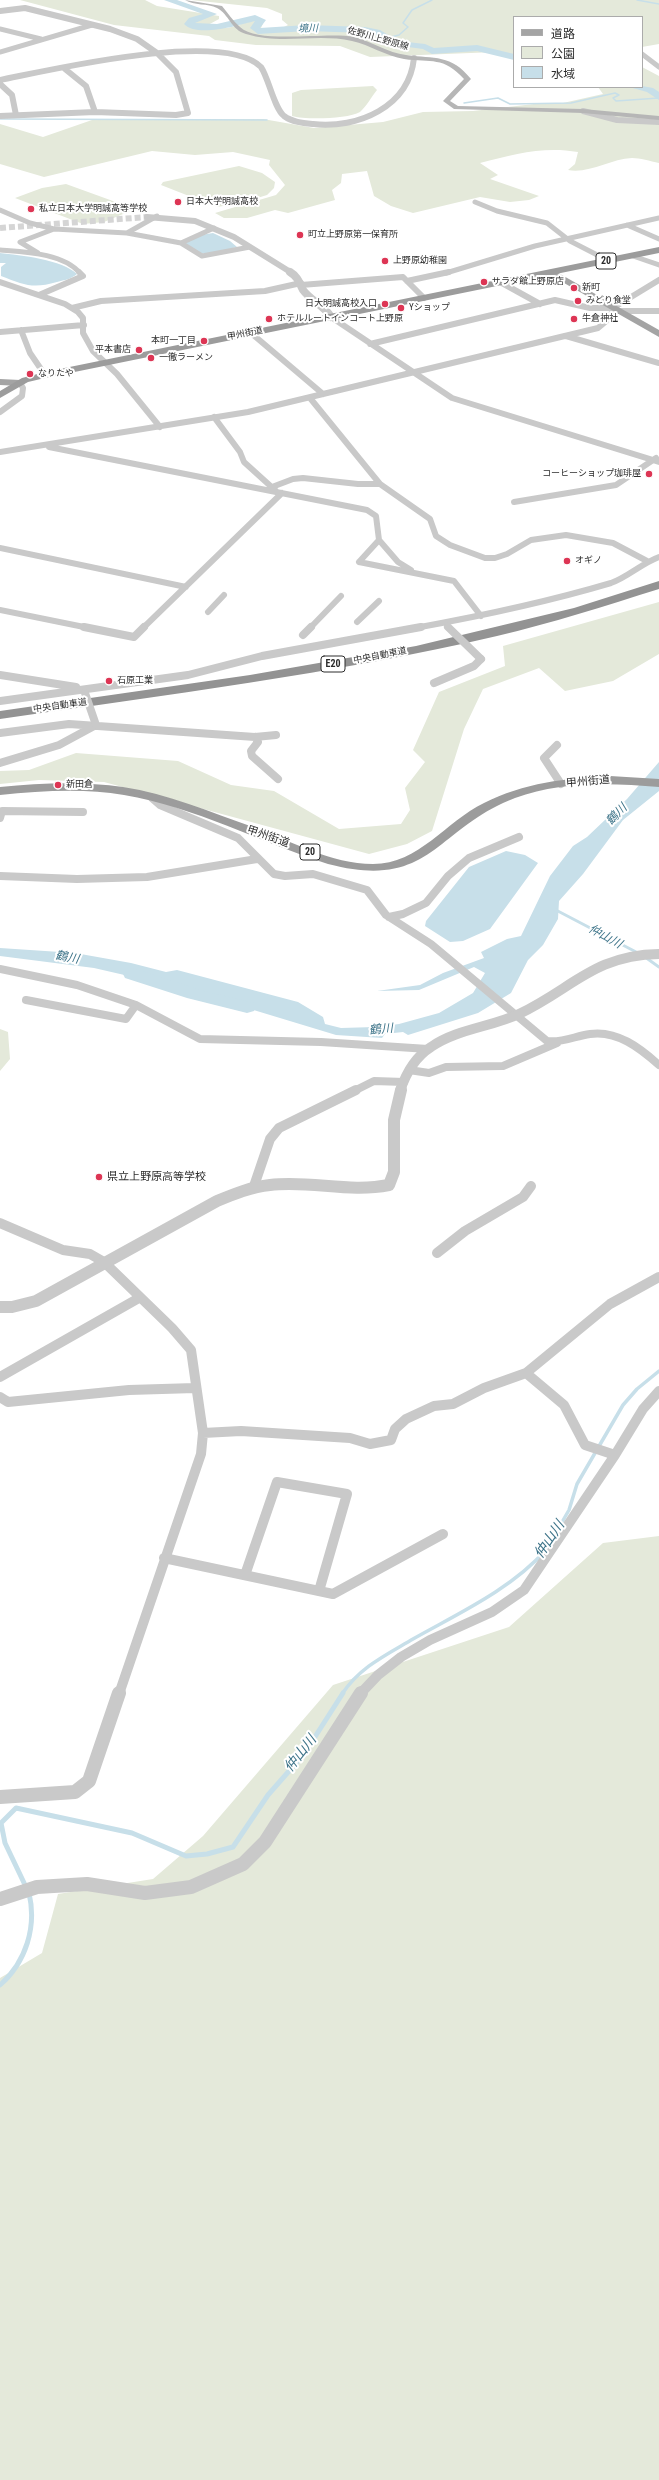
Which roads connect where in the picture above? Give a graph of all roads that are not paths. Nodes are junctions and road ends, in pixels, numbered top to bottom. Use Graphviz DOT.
graph roads {
  1 [pos="188,0"];
  2 [pos="0,11"];
  3 [pos="92,25"];
  4 [pos="0,30"];
  5 [pos="10,32"];
  6 [pos="0,35"];
  7 [pos="43,39"];
  8 [pos="0,52"];
  9 [pos="157,53"];
  10 [pos="643,55"];
  11 [pos="414,58"];
  12 [pos="643,60"];
  13 [pos="652,60"];
  14 [pos="659,67"];
  15 [pos="65,69"];
  16 [pos="0,80"];
  17 [pos="0,84"];
  18 [pos="584,111"];
  19 [pos="95,112"];
  20 [pos="16,115"];
  21 [pos="0,116"];
  22 [pos="659,118"];
  23 [pos="659,122"];
  24 [pos="475,202"];
  25 [pos="0,210"];
  26 [pos="157,216"];
  27 [pos="147,217"];
  28 [pos="659,218"];
  29 [pos="627,225"];
  30 [pos="214,228"];
  31 [pos="54,229"];
  32 [pos="127,233"];
  33 [pos="567,239"];
  34 [pos="659,239"];
  35 [pos="181,243"];
  36 [pos="250,247"];
  37 [pos="0,250"];
  38 [pos="659,250"];
  39 [pos="633,256"];
  40 [pos="45,257"];
  41 [pos="609,261"];
  42 [pos="659,266"];
  43 [pos="553,273"];
  44 [pos="659,280"];
  45 [pos="407,281"];
  46 [pos="0,282"];
  47 [pos="502,283"];
  48 [pos="301,284"];
  49 [pos="40,295"];
  50 [pos="424,298"];
  51 [pos="540,304"];
  52 [pos="72,308"];
  53 [pos="616,309"];
  54 [pos="659,311"];
  55 [pos="331,317"];
  56 [pos="84,325"];
  57 [pos="21,330"];
  58 [pos="0,332"];
  59 [pos="251,333"];
  60 [pos="659,334"];
  61 [pos="564,336"];
  62 [pos="370,344"];
  63 [pos="104,363"];
  64 [pos="659,363"];
  65 [pos="414,372"];
  66 [pos="45,375"];
  67 [pos="0,382"];
  68 [pos="20,383"];
  69 [pos="322,394"];
  70 [pos="0,395"];
  71 [pos="310,398"];
  72 [pos="0,412"];
  73 [pos="214,417"];
  74 [pos="160,427"];
  75 [pos="43,446"];
  76 [pos="0,452"];
  77 [pos="657,459"];
  78 [pos="380,484"];
  79 [pos="277,490"];
  80 [pos="514,502"];
  81 [pos="379,540"];
  82 [pos="0,548"];
  83 [pos="659,557"];
  84 [pos="647,561"];
  85 [pos="413,571"];
  86 [pos="659,585"];
  87 [pos="186,587"];
  88 [pos="224,595"];
  89 [pos="341,596"];
  90 [pos="659,596"];
  91 [pos="379,601"];
  92 [pos="0,610"];
  93 [pos="208,612"];
  94 [pos="481,616"];
  95 [pos="357,622"];
  96 [pos="445,624"];
  97 [pos="303,635"];
  98 [pos="0,675"];
  99 [pos="434,683"];
  100 [pos="84,691"];
  101 [pos="0,701"];
  102 [pos="0,715"];
  103 [pos="96,725"];
  104 [pos="0,726"];
  105 [pos="0,734"];
  106 [pos="276,734"];
  107 [pos="255,736"];
  108 [pos="557,745"];
  109 [pos="0,763"];
  110 [pos="278,780"];
  111 [pos="659,783"];
  112 [pos="561,784"];
  113 [pos="0,791"];
  114 [pos="152,798"];
  115 [pos="83,812"];
  116 [pos="0,818"];
  117 [pos="520,837"];
  118 [pos="257,859"];
  119 [pos="0,876"];
  120 [pos="389,917"];
  121 [pos="656,954"];
  122 [pos="0,969"];
  123 [pos="26,1000"];
  124 [pos="136,1005"];
  125 [pos="513,1012"];
  126 [pos="557,1042"];
  127 [pos="428,1049"];
  128 [pos="659,1065"];
  129 [pos="409,1070"];
  130 [pos="404,1082"];
  131 [pos="254,1186"];
  132 [pos="531,1186"];
  133 [pos="0,1223"];
  134 [pos="437,1253"];
  135 [pos="104,1262"];
  136 [pos="659,1277"];
  137 [pos="140,1298"];
  138 [pos="0,1307"];
  139 [pos="526,1373"];
  140 [pos="0,1377"];
  141 [pos="195,1388"];
  142 [pos="659,1391"];
  143 [pos="0,1397"];
  144 [pos="202,1433"];
  145 [pos="615,1455"];
  146 [pos="443,1534"];
  147 [pos="164,1558"];
  148 [pos="245,1575"];
  149 [pos="319,1591"];
  150 [pos="0,1797"];
  151 [pos="4,1898"];
  1 -- 11 [label="main road, 佐野川上野原線"];
  2 -- 3 [label="street"];
  3 -- 7 [label="street"];
  3 -- 9 [label="street"];
  4 -- 5 [label="street"];
  5 -- 6 [label="street"];
  5 -- 7 [label="street"];
  7 -- 8 [label="street"];
  9 -- 11 [label="street"];
  9 -- 15 [label="street"];
  9 -- 19 [label="street"];
  10 -- 13 [label="street"];
  11 -- 18 [label="main road, 佐野川上野原線"];
  12 -- 13 [label="street"];
  13 -- 14 [label="street"];
  15 -- 16 [label="street"];
  15 -- 19 [label="street"];
  17 -- 20 [label="street"];
  18 -- 22 [label="main road, 佐野川上野原線"];
  18 -- 23 [label="street"];
  19 -- 20 [label="street"];
  20 -- 21 [label="street"];
  24 -- 33 [label="street"];
  25 -- 31 [label="street"];
  26 -- 27 [label="street"];
  26 -- 30 [label="street"];
  26 -- 32 [label="street"];
  28 -- 29 [label="street"];
  29 -- 33 [label="street"];
  29 -- 34 [label="street"];
  30 -- 35 [label="street"];
  30 -- 36 [label="street"];
  31 -- 32 [label="street"];
  31 -- 40 [label="street"];
  32 -- 35 [label="street"];
  33 -- 41 [label="street"];
  33 -- 45 [label="street"];
  35 -- 36 [label="street"];
  36 -- 48 [label="street"];
  37 -- 40 [label="street"];
  38 -- 39 [label="highway, 甲州街道 / 20"];
  39 -- 41 [label="highway, 甲州街道 / 20"];
  39 -- 42 [label="street"];
  40 -- 49 [label="street"];
  41 -- 43 [label="highway, 甲州街道 / 20"];
  43 -- 47 [label="highway, 甲州街道 / 20"];
  43 -- 53 [label="main road"];
  44 -- 53 [label="street"];
  45 -- 48 [label="street"];
  45 -- 50 [label="street"];
  46 -- 49 [label="street"];
  47 -- 50 [label="highway, 甲州街道 / 20"];
  47 -- 51 [label="street"];
  48 -- 52 [label="street"];
  48 -- 55 [label="street"];
  49 -- 52 [label="street"];
  50 -- 55 [label="highway, 甲州街道 / 20"];
  51 -- 53 [label="street"];
  51 -- 62 [label="street"];
  52 -- 56 [label="street"];
  53 -- 54 [label="street"];
  53 -- 60 [label="main road"];
  53 -- 61 [label="street"];
  55 -- 59 [label="highway, 甲州街道 / 20"];
  55 -- 62 [label="street"];
  56 -- 57 [label="street"];
  56 -- 63 [label="street"];
  57 -- 58 [label="street"];
  57 -- 66 [label="street"];
  59 -- 63 [label="highway, 甲州街道 / 20"];
  59 -- 69 [label="street"];
  61 -- 64 [label="street"];
  61 -- 65 [label="street"];
  62 -- 65 [label="street"];
  63 -- 66 [label="highway, 甲州街道 / 20"];
  63 -- 74 [label="street"];
  65 -- 69 [label="street"];
  65 -- 77 [label="street"];
  66 -- 68 [label="highway, 甲州街道 / 20"];
  67 -- 68 [label="main road"];
  68 -- 70 [label="highway, 甲州街道 / 20"];
  68 -- 72 [label="street"];
  69 -- 71 [label="street"];
  71 -- 73 [label="street"];
  71 -- 78 [label="street"];
  73 -- 74 [label="street"];
  73 -- 79 [label="street"];
  74 -- 75 [label="street"];
  75 -- 76 [label="street"];
  75 -- 79 [label="street"];
  77 -- 80 [label="street"];
  78 -- 79 [label="street"];
  78 -- 84 [label="street"];
  79 -- 81 [label="street"];
  79 -- 87 [label="street"];
  81 -- 85 [label="street"];
  81 -- 85 [label="street"];
  82 -- 87 [label="street"];
  83 -- 84 [label="street"];
  84 -- 94 [label="street"];
  85 -- 94 [label="street"];
  86 -- 102 [label="highway, 中央自動車道 / E20"];
  87 -- 92 [label="street"];
  88 -- 93 [label="street"];
  89 -- 97 [label="street"];
  90 -- 104 [label="highway, 中央自動車道 / E20"];
  91 -- 95 [label="street"];
  94 -- 96 [label="street"];
  96 -- 99 [label="street, bridge"];
  96 -- 100 [label="street"];
  98 -- 100 [label="street"];
  100 -- 101 [label="street"];
  100 -- 103 [label="street, bridge"];
  103 -- 105 [label="street"];
  103 -- 107 [label="street"];
  103 -- 109 [label="street"];
  106 -- 107 [label="street"];
  107 -- 110 [label="street"];
  108 -- 112 [label="street"];
  111 -- 112 [label="highway, 甲州街道 / 20"];
  112 -- 114 [label="highway, 甲州街道 / 20"];
  113 -- 114 [label="highway, 甲州街道 / 20"];
  114 -- 118 [label="street"];
  115 -- 116 [label="street"];
  117 -- 120 [label="street"];
  118 -- 119 [label="street"];
  118 -- 120 [label="street"];
  120 -- 125 [label="street"];
  121 -- 125 [label="street"];
  122 -- 124 [label="street"];
  123 -- 124 [label="street"];
  124 -- 127 [label="street"];
  125 -- 126 [label="street"];
  125 -- 127 [label="street"];
  126 -- 128 [label="street"];
  126 -- 129 [label="street"];
  127 -- 129 [label="street"];
  129 -- 130 [label="street"];
  130 -- 131 [label="street"];
  130 -- 131 [label="street"];
  131 -- 135 [label="street"];
  132 -- 134 [label="street"];
  133 -- 135 [label="street"];
  135 -- 137 [label="street"];
  135 -- 138 [label="street"];
  136 -- 139 [label="street"];
  137 -- 140 [label="street"];
  137 -- 141 [label="street"];
  139 -- 144 [label="street"];
  139 -- 145 [label="street"];
  141 -- 143 [label="street"];
  141 -- 144 [label="street"];
  142 -- 145 [label="street"];
  144 -- 147 [label="street"];
  145 -- 151 [label="street"];
  146 -- 149 [label="street"];
  147 -- 148 [label="street"];
  147 -- 150 [label="street"];
  148 -- 149 [label="street"];
  148 -- 149 [label="street"];
}
